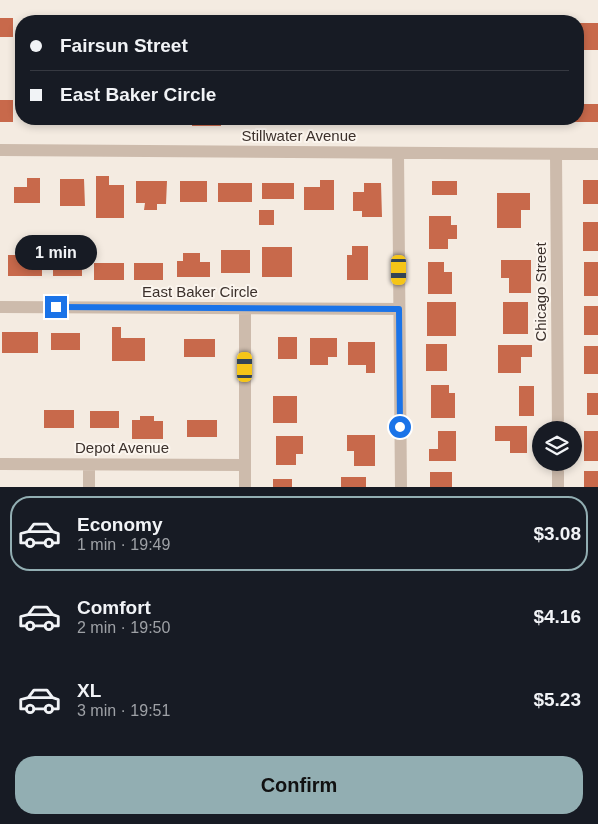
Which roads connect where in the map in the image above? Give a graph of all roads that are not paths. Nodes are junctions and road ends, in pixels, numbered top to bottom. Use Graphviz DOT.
graph roads {
  1 [pos="0,150"];
  2 [pos="398,153"];
  3 [pos="556,154"];
  4 [pos="598,154"];
  5 [pos="0,307"];
  6 [pos="245,309"];
  7 [pos="399,309"];
  8 [pos="558,421"];
  9 [pos="0,464"];
  10 [pos="89,465"];
  11 [pos="245,465"];
  12 [pos="558,471"];
  13 [pos="89,486"];
  14 [pos="245,486"];
  15 [pos="401,486"];
  16 [pos="558,486"];
  1 -- 2 [label="street, Stillwater Avenue"];
  2 -- 3 [label="street, Stillwater Avenue"];
  2 -- 7 [label="street"];
  3 -- 4 [label="street, Stillwater Avenue"];
  3 -- 8 [label="street, Chicago Street"];
  5 -- 6 [label="street, East Baker Circle"];
  6 -- 7 [label="street, East Baker Circle"];
  6 -- 11 [label="street"];
  7 -- 15 [label="street"];
  9 -- 10 [label="street, Depot Avenue"];
  10 -- 11 [label="street, Depot Avenue"];
  10 -- 13 [label="street"];
  11 -- 14 [label="street"];
  12 -- 16 [label="street"];
}
